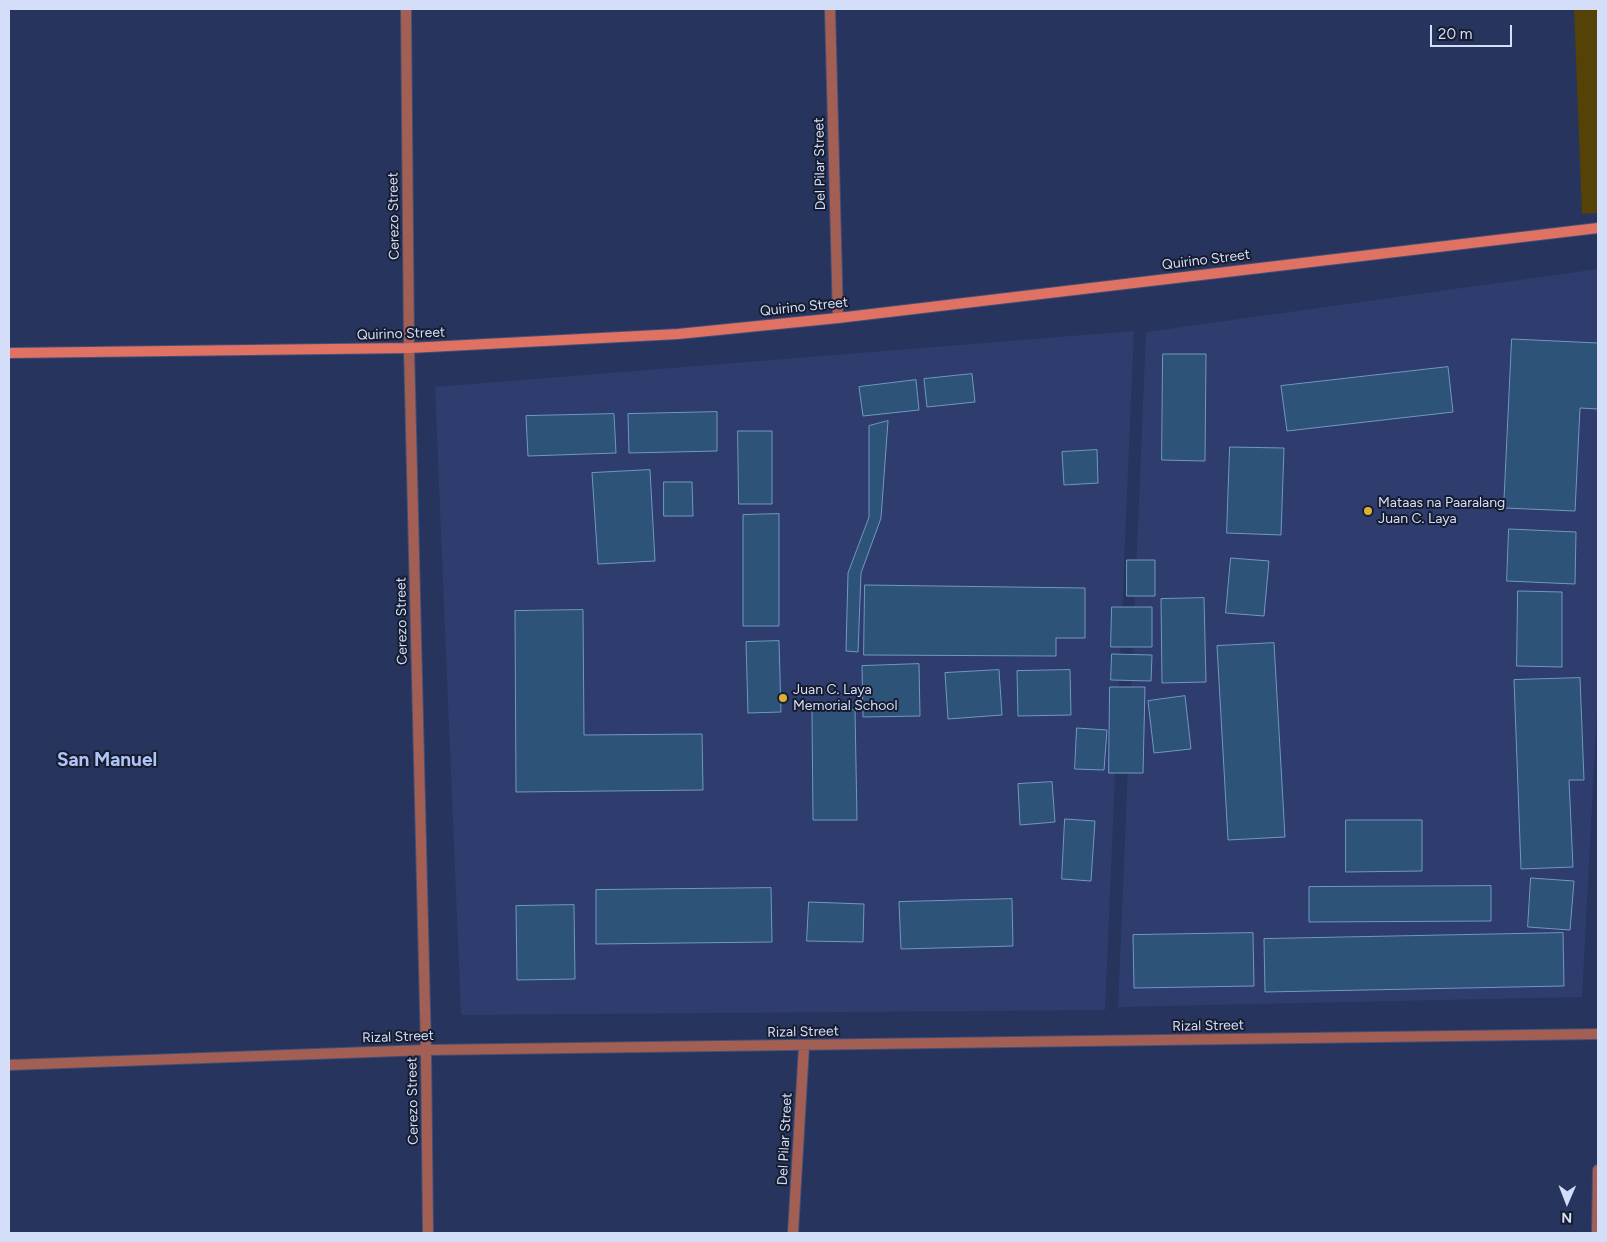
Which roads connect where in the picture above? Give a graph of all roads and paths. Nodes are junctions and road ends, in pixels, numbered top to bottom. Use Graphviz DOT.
graph roads {
  1 [pos="406,9"];
  2 [pos="830,9"];
  3 [pos="1598,228"];
  4 [pos="838,318"];
  5 [pos="410,348"];
  6 [pos="9,354"];
  7 [pos="1598,1034"];
  8 [pos="804,1046"];
  9 [pos="426,1050"];
  10 [pos="9,1066"];
  11 [pos="1598,1170"];
  12 [pos="428,1233"];
  13 [pos="793,1233"];
  14 [pos="1597,1233"];
  1 -- 5 [label="street, Cerezo Street"];
  2 -- 4 [label="street, Del Pilar Street"];
  3 -- 4 [label="main road, Quirino Street"];
  4 -- 5 [label="main road, Quirino Street"];
  5 -- 6 [label="main road, Quirino Street"];
  5 -- 9 [label="street, Cerezo Street"];
  7 -- 8 [label="street, Rizal Street"];
  8 -- 9 [label="street, Rizal Street"];
  8 -- 13 [label="street, Del Pilar Street"];
  9 -- 10 [label="street, Rizal Street"];
  9 -- 12 [label="street, Cerezo Street"];
  11 -- 14 [label="street"];
}
